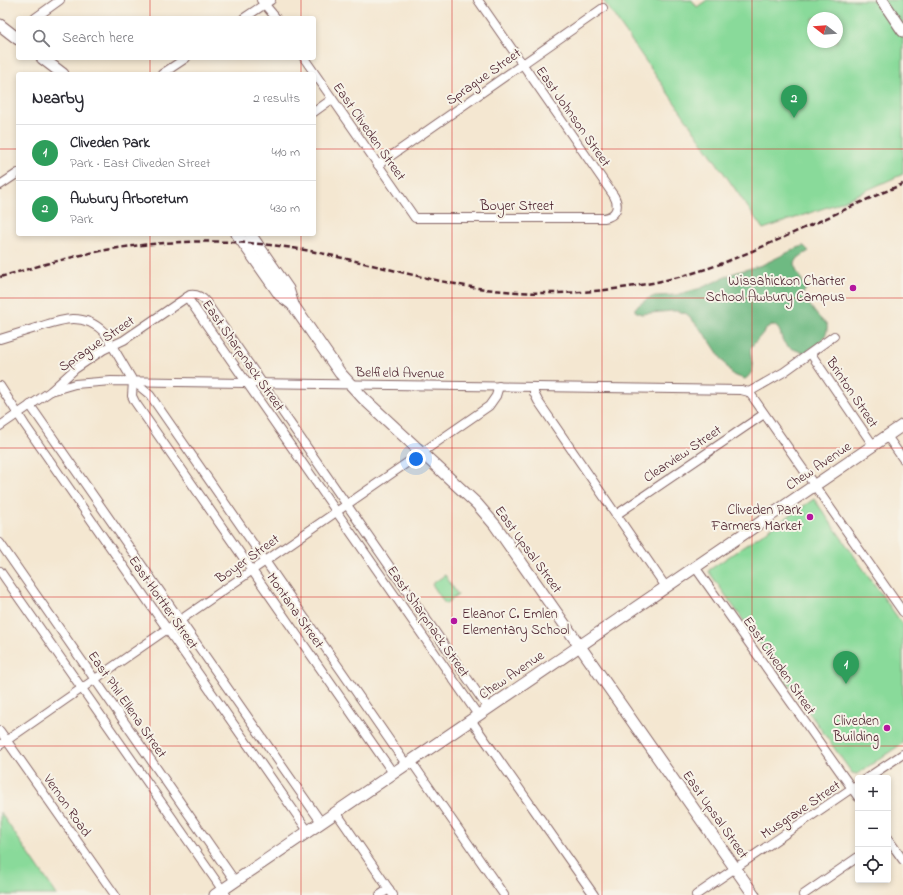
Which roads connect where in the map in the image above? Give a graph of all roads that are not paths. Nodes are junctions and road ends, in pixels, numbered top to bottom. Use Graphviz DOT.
graph roads {
  1 [pos="60,0"];
  2 [pos="478,0"];
  3 [pos="882,0"];
  4 [pos="265,1"];
  5 [pos="603,8"];
  6 [pos="37,16"];
  7 [pos="246,16"];
  8 [pos="275,16"];
  9 [pos="0,25"];
  10 [pos="903,30"];
  11 [pos="16,35"];
  12 [pos="45,60"];
  13 [pos="183,60"];
  14 [pos="305,60"];
  15 [pos="522,64"];
  16 [pos="60,72"];
  17 [pos="165,72"];
  18 [pos="314,72"];
  19 [pos="316,76"];
  20 [pos="332,99"];
  21 [pos="316,111"];
  22 [pos="378,165"];
  23 [pos="16,174"];
  24 [pos="0,185"];
  25 [pos="616,210"];
  26 [pos="415,218"];
  27 [pos="238,236"];
  28 [pos="251,236"];
  29 [pos="187,297"];
  30 [pos="293,305"];
  31 [pos="834,336"];
  32 [pos="0,339"];
  33 [pos="112,346"];
  34 [pos="811,354"];
  35 [pos="133,381"];
  36 [pos="247,382"];
  37 [pos="262,383"];
  38 [pos="350,384"];
  39 [pos="0,386"];
  40 [pos="499,386"];
  41 [pos="534,387"];
  42 [pos="51,391"];
  43 [pos="749,392"];
  44 [pos="30,405"];
  45 [pos="18,414"];
  46 [pos="764,414"];
  47 [pos="903,425"];
  48 [pos="0,426"];
  49 [pos="887,436"];
  50 [pos="873,445"];
  51 [pos="422,453"];
  52 [pos="903,459"];
  53 [pos="814,486"];
  54 [pos="347,505"];
  55 [pos="337,512"];
  56 [pos="616,515"];
  57 [pos="0,543"];
  58 [pos="265,561"];
  59 [pos="695,567"];
  60 [pos="252,570"];
  61 [pos="0,571"];
  62 [pos="666,587"];
  63 [pos="903,612"];
  64 [pos="181,620"];
  65 [pos="167,630"];
  66 [pos="580,645"];
  67 [pos="95,679"];
  68 [pos="82,688"];
  69 [pos="488,708"];
  70 [pos="475,718"];
  71 [pos="0,731"];
  72 [pos="3,742"];
  73 [pos="903,754"];
  74 [pos="409,762"];
  75 [pos="393,773"];
  76 [pos="872,775"];
  77 [pos="855,786"];
  78 [pos="336,812"];
  79 [pos="321,822"];
  80 [pos="308,832"];
  81 [pos="891,843"];
  82 [pos="855,859"];
  83 [pos="903,860"];
  84 [pos="735,868"];
  85 [pos="235,881"];
  86 [pos="391,892"];
  87 [pos="221,893"];
  88 [pos="115,895"];
  89 [pos="380,895"];
  90 [pos="504,895"];
  91 [pos="594,895"];
  92 [pos="696,895"];
  93 [pos="754,895"];
  94 [pos="803,895"];
  1 -- 6 [label="street"];
  2 -- 15 [label="street, East Johnson Street"];
  3 -- 10 [label="street"];
  4 -- 7 [label="street"];
  4 -- 8 [label="street"];
  5 -- 15 [label="street, Sprague Street"];
  9 -- 11 [label="street"];
  12 -- 16 [label="street"];
  13 -- 17 [label="street"];
  14 -- 18 [label="street, East Cliveden Street"];
  15 -- 22 [label="street, Sprague Street"];
  15 -- 25 [label="street, East Johnson Street"];
  19 -- 20 [label="street, East Cliveden Street"];
  20 -- 21 [label="street"];
  20 -- 22 [label="street, East Cliveden Street"];
  22 -- 26 [label="street, East Cliveden Street"];
  23 -- 24 [label="street"];
  25 -- 26 [label="street, Boyer Street"];
  27 -- 30 [label="street, East Upsal Street"];
  28 -- 30 [label="street, East Upsal Street"];
  29 -- 33 [label="street, Sprague Street"];
  29 -- 36 [label="street, East Sharpnack Street"];
  29 -- 37 [label="street, East Sharpnack Street"];
  30 -- 38 [label="street, East Upsal Street"];
  31 -- 34 [label="street"];
  32 -- 33 [label="street, Montana Street"];
  33 -- 35 [label="street, Montana Street"];
  33 -- 42 [label="street, Sprague Street"];
  34 -- 43 [label="street"];
  34 -- 50 [label="street, Brinton Street"];
  35 -- 36 [label="street, Belfield Avenue"];
  35 -- 42 [label="street, Belfield Avenue"];
  35 -- 58 [label="street, Montana Street"];
  35 -- 60 [label="street, Montana Street"];
  36 -- 37 [label="street, Belfield Avenue"];
  36 -- 55 [label="street, East Sharpnack Street"];
  37 -- 38 [label="street, Belfield Avenue"];
  37 -- 54 [label="street, East Sharpnack Street"];
  38 -- 40 [label="street, Belfield Avenue"];
  38 -- 51 [label="street, East Upsal Street"];
  39 -- 45 [label="street, East Hortter Street"];
  40 -- 41 [label="street, Belfield Avenue"];
  40 -- 51 [label="street, Boyer Street"];
  41 -- 43 [label="street, Belfield Avenue"];
  41 -- 56 [label="street"];
  42 -- 44 [label="street, Sprague Street"];
  43 -- 46 [label="street"];
  44 -- 45 [label="street, Sprague Street"];
  44 -- 64 [label="street, East Hortter Street"];
  45 -- 48 [label="street, Sprague Street"];
  45 -- 65 [label="street, East Hortter Street"];
  46 -- 53 [label="street"];
  46 -- 56 [label="street, Clearview Street"];
  47 -- 49 [label="street, Chew Avenue"];
  49 -- 50 [label="street, Chew Avenue"];
  49 -- 52 [label="street"];
  50 -- 53 [label="street, Chew Avenue"];
  51 -- 54 [label="street, Boyer Street"];
  51 -- 66 [label="street, East Upsal Street"];
  53 -- 59 [label="street, Chew Avenue"];
  53 -- 63 [label="street"];
  54 -- 55 [label="street, Boyer Street"];
  54 -- 69 [label="street, East Sharpnack Street"];
  55 -- 58 [label="street, Boyer Street"];
  55 -- 70 [label="street, East Sharpnack Street"];
  56 -- 62 [label="street"];
  57 -- 67 [label="street, East Phil Ellena Street"];
  58 -- 60 [label="street, Boyer Street"];
  58 -- 74 [label="street, Montana Street"];
  59 -- 62 [label="street, Chew Avenue"];
  59 -- 77 [label="street, East Cliveden Street"];
  60 -- 64 [label="street, Boyer Street"];
  60 -- 75 [label="street, Montana Street"];
  61 -- 68 [label="street, East Phil Ellena Street"];
  62 -- 66 [label="street, Chew Avenue"];
  64 -- 65 [label="street, Boyer Street"];
  64 -- 79 [label="street, East Hortter Street"];
  65 -- 67 [label="street, Boyer Street"];
  65 -- 80 [label="street, East Hortter Street"];
  66 -- 69 [label="street, Chew Avenue"];
  66 -- 84 [label="street, East Upsal Street"];
  67 -- 68 [label="street, Boyer Street"];
  67 -- 85 [label="street, East Phil Ellena Street"];
  68 -- 72 [label="street, Boyer Street"];
  68 -- 87 [label="street, East Phil Ellena Street"];
  69 -- 70 [label="street, Chew Avenue"];
  70 -- 74 [label="street, Chew Avenue"];
  70 -- 91 [label="street, East Sharpnack Street"];
  71 -- 72 [label="street, Vernon Road"];
  72 -- 88 [label="street, Vernon Road"];
  73 -- 76 [label="street"];
  74 -- 75 [label="street, Chew Avenue"];
  74 -- 90 [label="street, Montana Street"];
  75 -- 78 [label="street, Chew Avenue"];
  77 -- 84 [label="street, Musgrave Street"];
  78 -- 79 [label="street, Chew Avenue"];
  78 -- 86 [label="street"];
  79 -- 80 [label="street, Chew Avenue"];
  80 -- 85 [label="street, Chew Avenue"];
  81 -- 83 [label="street"];
  82 -- 94 [label="street"];
  84 -- 92 [label="street, Musgrave Street"];
  84 -- 93 [label="street, East Upsal Street"];
  85 -- 87 [label="street, Chew Avenue"];
  86 -- 89 [label="street"];
}
